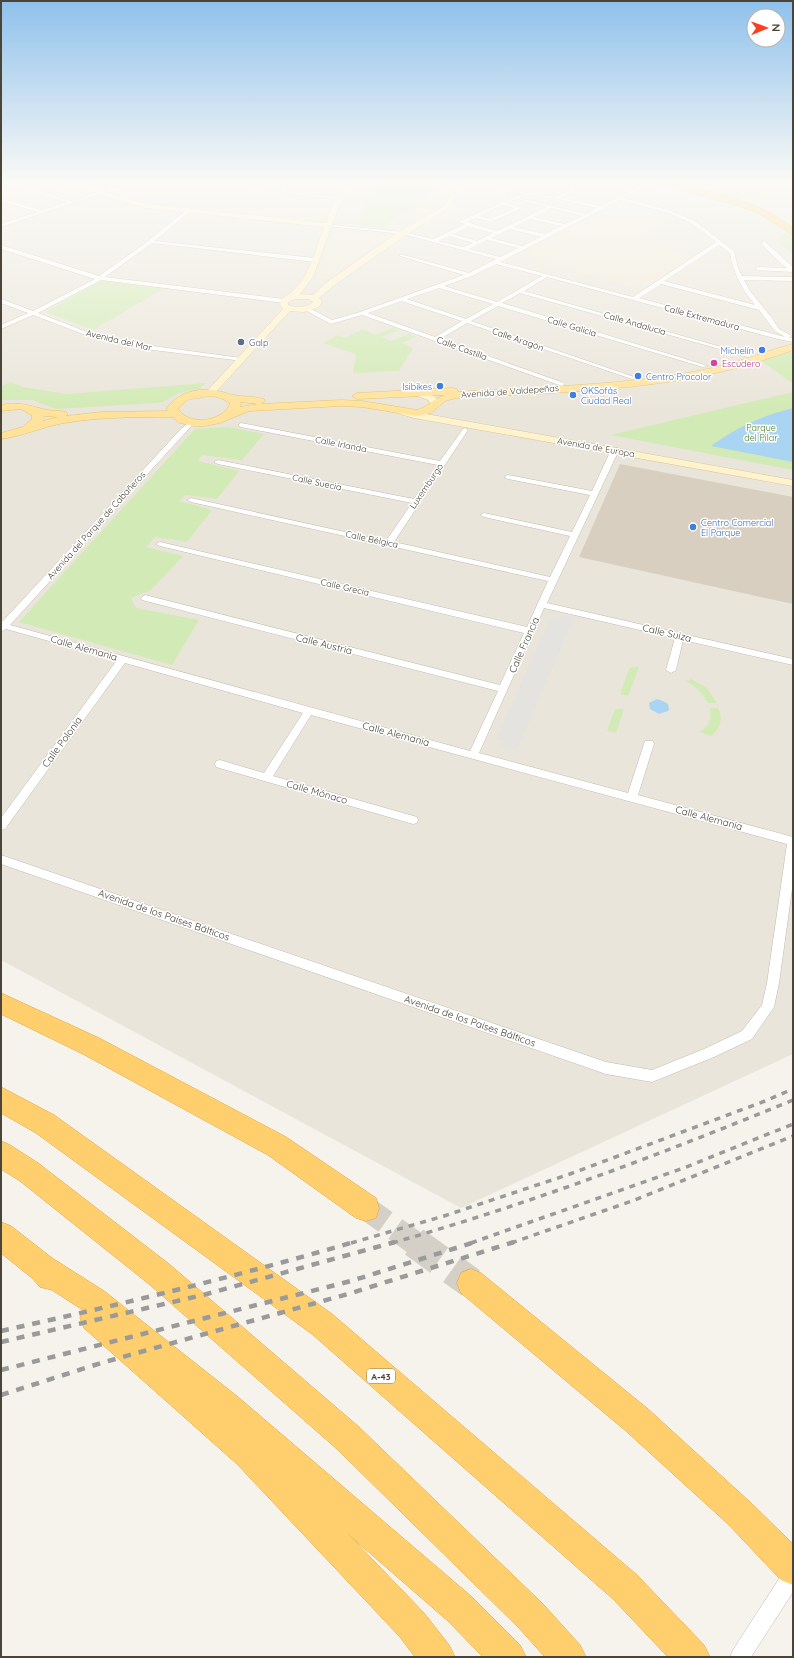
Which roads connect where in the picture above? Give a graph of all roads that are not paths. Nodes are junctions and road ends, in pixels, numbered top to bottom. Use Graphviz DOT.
graph roads {
  1 [pos="40,259"];
  2 [pos="126,259"];
  3 [pos="309,259"];
  4 [pos="365,259"];
  5 [pos="414,259"];
  6 [pos="694,259"];
  7 [pos="733,259"];
  8 [pos="779,259"];
  9 [pos="315,260"];
  10 [pos="498,260"];
  11 [pos="758,269"];
  12 [pos="792,270"];
  13 [pos="469,275"];
  14 [pos="546,276"];
  15 [pos="99,278"];
  16 [pos="740,278"];
  17 [pos="793,279"];
  18 [pos="660,282"];
  19 [pos="439,286"];
  20 [pos="520,291"];
  21 [pos="294,296"];
  22 [pos="315,298"];
  23 [pos="401,299"];
  24 [pos="634,299"];
  25 [pos="1,301"];
  26 [pos="286,304"];
  27 [pos="497,304"];
  28 [pos="759,308"];
  29 [pos="304,309"];
  30 [pos="34,313"];
  31 [pos="362,313"];
  32 [pos="292,319"];
  33 [pos="466,321"];
  34 [pos="1,327"];
  35 [pos="777,330"];
  36 [pos="777,337"];
  37 [pos="435,339"];
  38 [pos="793,340"];
  39 [pos="793,347"];
  40 [pos="750,356"];
  41 [pos="241,360"];
  42 [pos="705,366"];
  43 [pos="634,378"];
  44 [pos="562,384"];
  45 [pos="415,392"];
  46 [pos="210,393"];
  47 [pos="227,394"];
  48 [pos="434,405"];
  49 [pos="3,407"];
  50 [pos="34,410"];
  51 [pos="400,411"];
  52 [pos="177,413"];
  53 [pos="230,415"];
  54 [pos="192,422"];
  55 [pos="241,425"];
  56 [pos="31,427"];
  57 [pos="465,430"];
  58 [pos="3,436"];
  59 [pos="615,450"];
  60 [pos="218,462"];
  61 [pos="442,464"];
  62 [pos="508,477"];
  63 [pos="793,480"];
  64 [pos="793,483"];
  65 [pos="594,494"];
  66 [pos="191,500"];
  67 [pos="416,502"];
  68 [pos="484,515"];
  69 [pos="574,535"];
  70 [pos="389,543"];
  71 [pos="160,544"];
  72 [pos="553,580"];
  73 [pos="145,598"];
  74 [pos="542,605"];
  75 [pos="2,625"];
  76 [pos="530,631"];
  77 [pos="680,636"];
  78 [pos="123,659"];
  79 [pos="793,662"];
  80 [pos="671,670"];
  81 [pos="503,689"];
  82 [pos="309,711"];
  83 [pos="649,744"];
  84 [pos="473,755"];
  85 [pos="220,764"];
  86 [pos="267,777"];
  87 [pos="632,798"];
  88 [pos="413,820"];
  89 [pos="1,826"];
  90 [pos="793,841"];
  91 [pos="1,859"];
  92 [pos="1,1003"];
  93 [pos="1,1100"];
  94 [pos="1,1154"];
  95 [pos="366,1208"];
  96 [pos="1,1236"];
  97 [pos="42,1268"];
  98 [pos="471,1282"];
  99 [pos="793,1568"];
  100 [pos="793,1575"];
  101 [pos="437,1657"];
  102 [pos="508,1657"];
  103 [pos="568,1657"];
  104 [pos="692,1657"];
  105 [pos="740,1657"];
  1 -- 15 [label="street"];
  2 -- 15 [label="street"];
  3 -- 9 [label="street"];
  4 -- 22 [label="main road"];
  5 -- 13 [label="street"];
  6 -- 18 [label="street"];
  7 -- 16 [label="street"];
  8 -- 12 [label="street"];
  9 -- 21 [label="main road"];
  10 -- 13 [label="street"];
  10 -- 14 [label="street, Calle Extremadura"];
  11 -- 12 [label="street"];
  13 -- 19 [label="street"];
  14 -- 20 [label="street"];
  14 -- 24 [label="street, Calle Extremadura"];
  15 -- 26 [label="street"];
  15 -- 30 [label="street"];
  16 -- 17 [label="street"];
  16 -- 28 [label="street"];
  18 -- 24 [label="street"];
  18 -- 28 [label="street"];
  19 -- 23 [label="street"];
  19 -- 27 [label="street, Calle Galicia"];
  20 -- 27 [label="street"];
  20 -- 40 [label="street, Calle Andalucía"];
  21 -- 22 [label="main road"];
  21 -- 26 [label="main road"];
  22 -- 29 [label="main road"];
  23 -- 31 [label="street"];
  23 -- 33 [label="street, Calle Aragón"];
  24 -- 36 [label="street, Calle Extremadura"];
  25 -- 30 [label="street, Avenida del Mar"];
  26 -- 29 [label="main road"];
  26 -- 41 [label="main road"];
  27 -- 33 [label="street"];
  27 -- 42 [label="street, Calle Galicia"];
  28 -- 35 [label="street"];
  29 -- 31 [label="street"];
  29 -- 32 [label="main road"];
  30 -- 34 [label="street"];
  30 -- 41 [label="street, Avenida del Mar"];
  31 -- 37 [label="street, Calle Castilla"];
  33 -- 37 [label="street"];
  33 -- 43 [label="street, Calle Aragón"];
  35 -- 36 [label="street"];
  35 -- 38 [label="street"];
  36 -- 38 [label="street, Calle Extremadura"];
  37 -- 44 [label="street, Calle Castilla"];
  38 -- 40 [label="main road, Avenida de Valdepeñas"];
  39 -- 48 [label="main road, Avenida de Valdepeñas"];
  40 -- 42 [label="main road, Avenida de Valdepeñas"];
  41 -- 46 [label="main road"];
  42 -- 43 [label="main road, Avenida de Valdepeñas"];
  43 -- 44 [label="main road, Avenida de Valdepeñas"];
  44 -- 45 [label="main road, Avenida de Valdepeñas"];
  45 -- 47 [label="main road, Avenida de Valdepeñas"];
  45 -- 48 [label="main road, Avenida de Europa"];
  46 -- 47 [label="main road, Avenida de Valdepeñas"];
  46 -- 52 [label="main road, Avenida de Valdepeñas"];
  47 -- 53 [label="main road"];
  48 -- 51 [label="main road, Avenida de Valdepeñas"];
  48 -- 63 [label="main road, Avenida de Europa"];
  49 -- 50 [label="main road"];
  50 -- 52 [label="main road"];
  50 -- 56 [label="main road"];
  51 -- 53 [label="main road, Avenida de Valdepeñas"];
  51 -- 59 [label="main road, Avenida de Europa"];
  52 -- 54 [label="main road, Avenida de Valdepeñas"];
  52 -- 56 [label="main road"];
  52 -- 75 [label="street, Avenida del Parque de Cabañeros"];
  53 -- 54 [label="main road, Avenida de Valdepeñas"];
  54 -- 75 [label="street, Avenida del Parque de Cabañeros"];
  55 -- 61 [label="street, Calle Irlanda"];
  56 -- 58 [label="main road"];
  57 -- 61 [label="street, Luxemburgo"];
  59 -- 64 [label="main road, Avenida de Europa"];
  59 -- 65 [label="street, Calle Francia"];
  60 -- 67 [label="street, Calle Suecia"];
  61 -- 67 [label="street, Luxemburgo"];
  62 -- 65 [label="street"];
  65 -- 69 [label="street, Calle Francia"];
  66 -- 70 [label="street, Calle Bélgica"];
  67 -- 70 [label="street, Luxemburgo"];
  68 -- 69 [label="street"];
  69 -- 72 [label="street, Calle Francia"];
  70 -- 72 [label="street, Calle Bélgica"];
  71 -- 76 [label="street, Calle Grecia"];
  72 -- 74 [label="street, Calle Francia"];
  73 -- 81 [label="street, Calle Austria"];
  74 -- 76 [label="street, Calle Francia"];
  74 -- 77 [label="street, Calle Suiza"];
  75 -- 78 [label="street, Calle Alemania"];
  76 -- 81 [label="street, Calle Francia"];
  77 -- 79 [label="street, Calle Suiza"];
  77 -- 80 [label="street"];
  78 -- 82 [label="street, Calle Alemania"];
  78 -- 89 [label="street, Calle Polonia"];
  81 -- 84 [label="street, Calle Francia"];
  82 -- 84 [label="street, Calle Alemania"];
  82 -- 86 [label="street"];
  83 -- 87 [label="street"];
  84 -- 87 [label="street, Calle Alemania"];
  85 -- 86 [label="street, Calle Mónaco"];
  86 -- 88 [label="street, Calle Mónaco"];
  87 -- 90 [label="street, Calle Alemania"];
  90 -- 91 [label="street, Avenida de los Países Bálticos"];
  92 -- 95 [label="highway"];
  93 -- 104 [label="highway, A-43"];
  94 -- 103 [label="highway"];
  96 -- 97 [label="highway"];
  97 -- 101 [label="highway"];
  97 -- 102 [label="highway"];
  98 -- 99 [label="highway"];
  100 -- 105 [label="street"];
}
